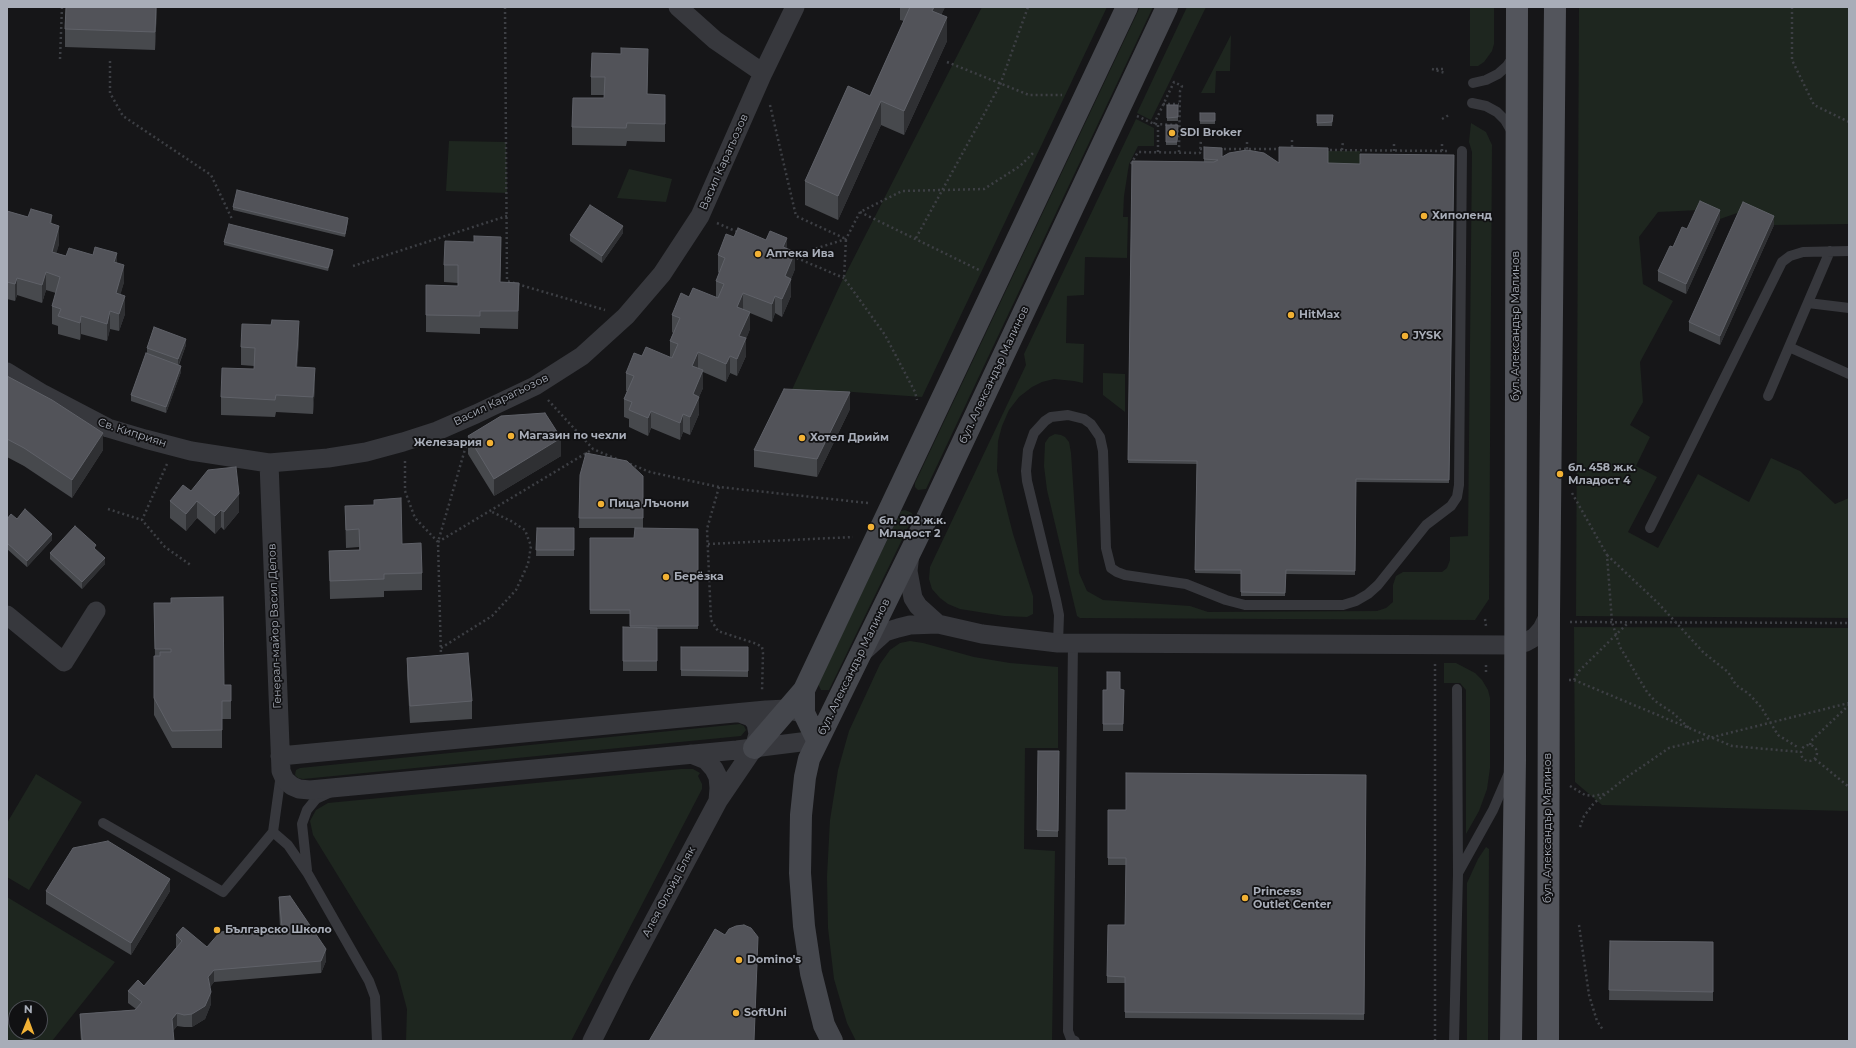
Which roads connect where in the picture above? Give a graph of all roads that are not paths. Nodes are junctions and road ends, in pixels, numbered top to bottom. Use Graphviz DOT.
graph roads {
  1 [pos="678,7"];
  2 [pos="795,7"];
  3 [pos="1127,7"];
  4 [pos="1167,7"];
  5 [pos="1518,7"];
  6 [pos="1555,7"];
  7 [pos="1517,48"];
  8 [pos="763,73"];
  9 [pos="1473,83"];
  10 [pos="1472,103"];
  11 [pos="1517,145"];
  12 [pos="1462,151"];
  13 [pos="1830,251"];
  14 [pos="1849,251"];
  15 [pos="1808,303"];
  16 [pos="1849,308"];
  17 [pos="1789,346"];
  18 [pos="7,372"];
  19 [pos="1849,374"];
  20 [pos="1768,396"];
  21 [pos="269,463"];
  22 [pos="1650,528"];
  23 [pos="910,554"];
  24 [pos="96,611"];
  25 [pos="7,615"];
  26 [pos="1559,618"];
  27 [pos="938,624"];
  28 [pos="1066,643"];
  29 [pos="1515,645"];
  30 [pos="858,658"];
  31 [pos="1457,689"];
  32 [pos="804,690"];
  33 [pos="841,693"];
  34 [pos="796,711"];
  35 [pos="740,713"];
  36 [pos="821,732"];
  37 [pos="754,748"];
  38 [pos="691,754"];
  39 [pos="1515,760"];
  40 [pos="284,771"];
  41 [pos="343,787"];
  42 [pos="718,801"];
  43 [pos="103,823"];
  44 [pos="273,832"];
  45 [pos="308,874"];
  46 [pos="1458,874"];
  47 [pos="376,1041"];
  48 [pos="592,1041"];
  49 [pos="832,1041"];
  50 [pos="1075,1041"];
  51 [pos="1454,1041"];
  52 [pos="1510,1041"];
  53 [pos="1548,1041"];
  1 -- 8 [label="street"];
  2 -- 8 [label="street, Васил Карагьозов"];
  3 -- 32 [label="street"];
  4 -- 23 [label="street, бул. Александър Малинов"];
  5 -- 7 [label="main road, бул. Александър Малинов"];
  6 -- 26 [label="main road, бул. Александър Малинов"];
  7 -- 9 [label="lane"];
  7 -- 11 [label="main road, бул. Александър Малинов"];
  8 -- 21 [label="street, Васил Карагьозов"];
  10 -- 11 [label="lane"];
  11 -- 29 [label="main road, бул. Александър Малинов"];
  12 -- 28 [label="lane"];
  13 -- 14 [label="lane"];
  13 -- 15 [label="lane"];
  13 -- 22 [label="lane"];
  15 -- 16 [label="lane"];
  15 -- 17 [label="lane"];
  17 -- 19 [label="lane"];
  17 -- 20 [label="lane"];
  18 -- 21 [label="street, Св. Киприян"];
  21 -- 40 [label="street, Генерал-майор Васил Делов"];
  23 -- 27 [label="street"];
  23 -- 30 [label="street, бул. Александър Малинов"];
  24 -- 25 [label="street"];
  26 -- 29 [label="street, бул. Александър Малинов"];
  26 -- 53 [label="main road, бул. Александър Малинов"];
  27 -- 28 [label="street"];
  27 -- 30 [label="street"];
  28 -- 29 [label="street"];
  28 -- 50 [label="lane"];
  29 -- 39 [label="main road, бул. Александър Малинов"];
  30 -- 33 [label="street, бул. Александър Малинов"];
  31 -- 46 [label="lane"];
  32 -- 33 [label="street"];
  32 -- 34 [label="street, Алея Флойд Бляк"];
  33 -- 36 [label="street, бул. Александър Малинов"];
  34 -- 35 [label="street"];
  34 -- 36 [label="street, бул. Александър Малинов"];
  34 -- 37 [label="street, Алея Флойд Бляк"];
  35 -- 37 [label="street, Алея Флойд Бляк"];
  35 -- 40 [label="street"];
  36 -- 37 [label="street"];
  36 -- 49 [label="street, бул. Александър Малинов"];
  37 -- 38 [label="street"];
  37 -- 42 [label="street, Алея Флойд Бляк"];
  38 -- 41 [label="street"];
  38 -- 42 [label="street"];
  39 -- 46 [label="lane"];
  39 -- 52 [label="main road, бул. Александър Малинов"];
  40 -- 41 [label="street"];
  40 -- 44 [label="lane"];
  41 -- 45 [label="lane"];
  42 -- 48 [label="street, Алея Флойд Бляк"];
  43 -- 44 [label="lane"];
  44 -- 45 [label="lane"];
  45 -- 47 [label="lane"];
  46 -- 51 [label="lane"];
}
